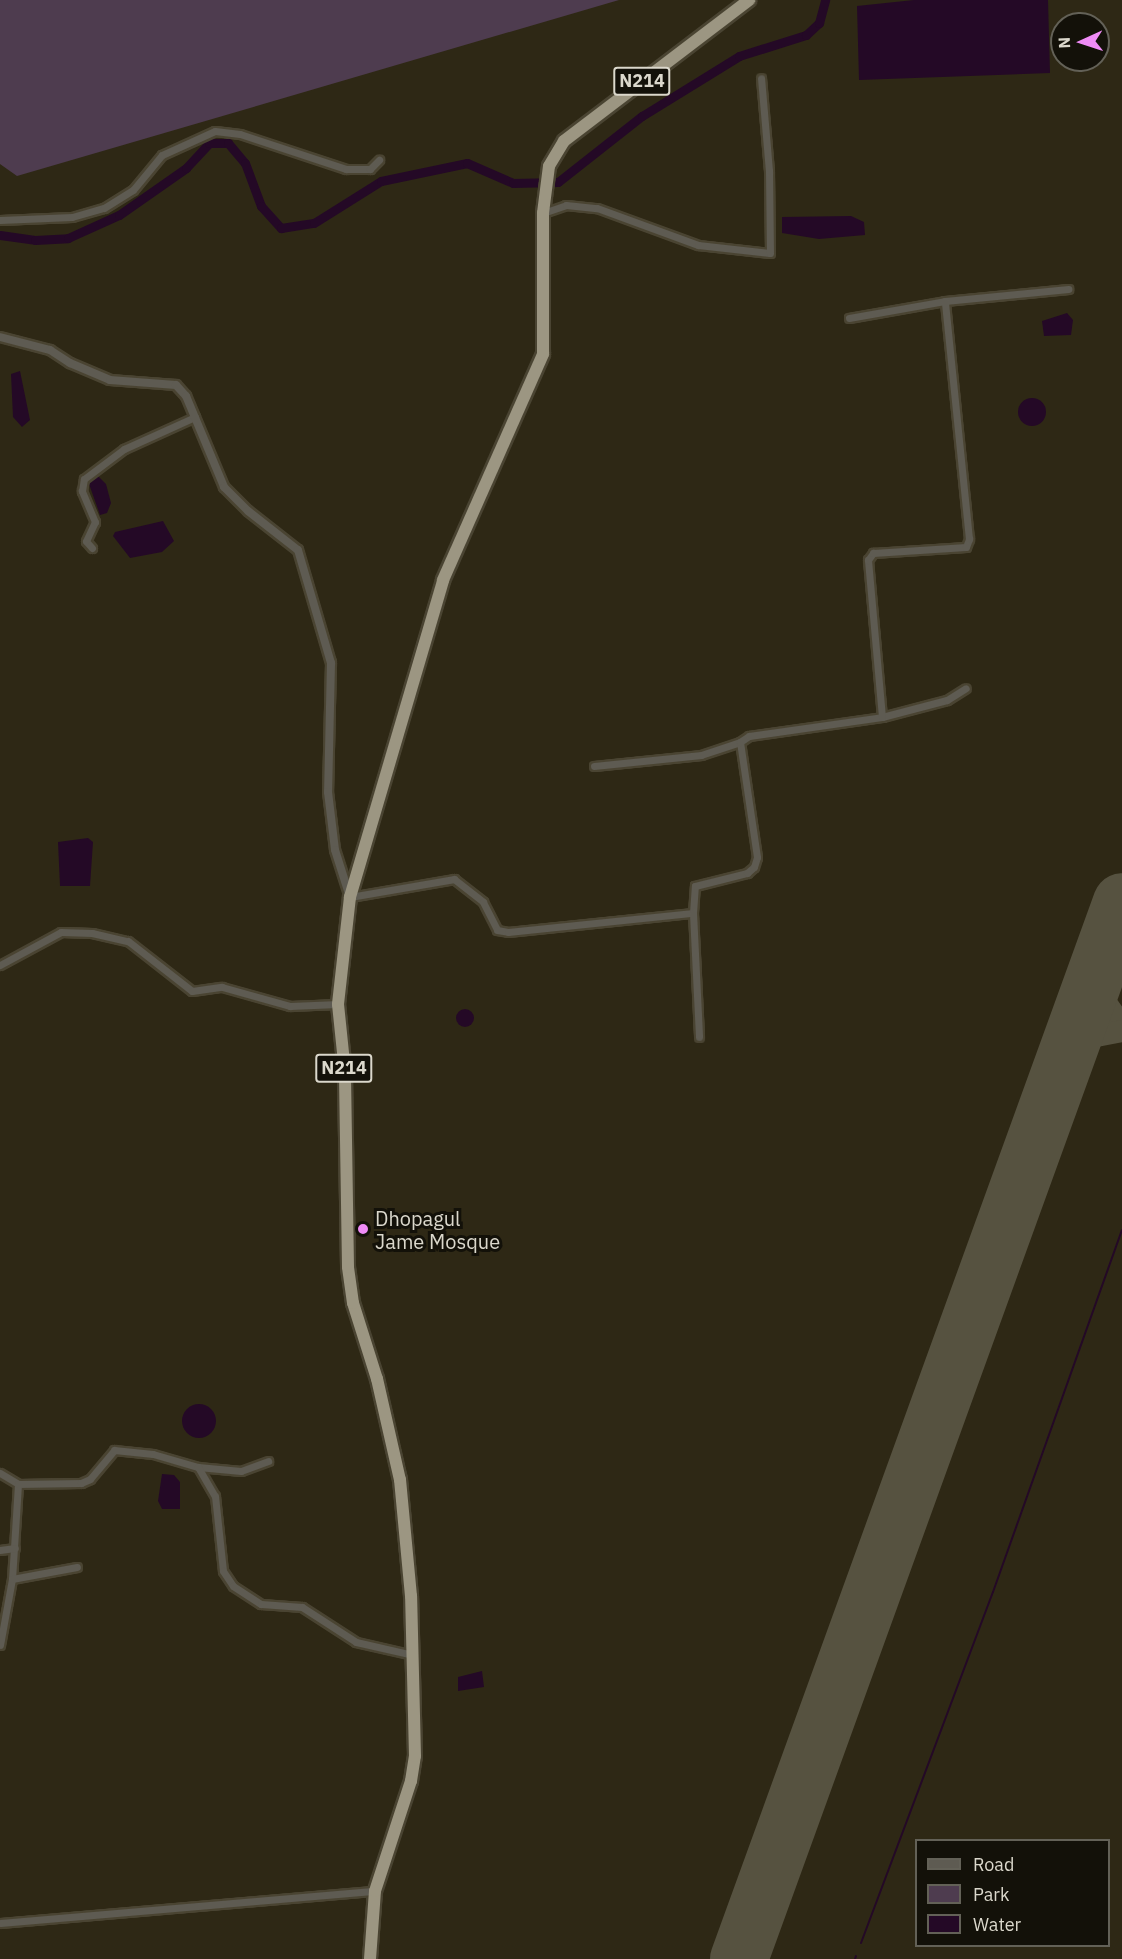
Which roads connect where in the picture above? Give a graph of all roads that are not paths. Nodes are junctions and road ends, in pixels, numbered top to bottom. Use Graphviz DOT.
graph roads {
  1 [pos="749,0"];
  2 [pos="761,78"];
  3 [pos="379,160"];
  4 [pos="543,213"];
  5 [pos="0,220"];
  6 [pos="1068,289"];
  7 [pos="945,302"];
  8 [pos="849,318"];
  9 [pos="0,337"];
  10 [pos="195,417"];
  11 [pos="92,548"];
  12 [pos="966,688"];
  13 [pos="882,717"];
  14 [pos="740,742"];
  15 [pos="594,766"];
  16 [pos="350,897"];
  17 [pos="693,913"];
  18 [pos="0,965"];
  19 [pos="338,1005"];
  20 [pos="699,1037"];
  21 [pos="267,1461"];
  22 [pos="198,1467"];
  23 [pos="0,1473"];
  24 [pos="18,1484"];
  25 [pos="15,1548"];
  26 [pos="0,1550"];
  27 [pos="77,1567"];
  28 [pos="12,1579"];
  29 [pos="0,1645"];
  30 [pos="413,1655"];
  31 [pos="375,1891"];
  32 [pos="0,1923"];
  33 [pos="370,1959"];
  1 -- 4 [label="highway, N214"];
  2 -- 4 [label="street"];
  3 -- 5 [label="street"];
  4 -- 16 [label="highway, N214"];
  6 -- 7 [label="street"];
  7 -- 8 [label="street"];
  7 -- 13 [label="street"];
  9 -- 10 [label="street"];
  10 -- 11 [label="street"];
  10 -- 16 [label="street"];
  12 -- 13 [label="street"];
  13 -- 14 [label="street"];
  14 -- 15 [label="street"];
  14 -- 17 [label="street"];
  16 -- 17 [label="street"];
  16 -- 19 [label="highway, N214"];
  17 -- 20 [label="street"];
  18 -- 19 [label="street"];
  19 -- 30 [label="highway, N214"];
  21 -- 22 [label="street"];
  22 -- 24 [label="street"];
  22 -- 30 [label="street"];
  23 -- 24 [label="street"];
  24 -- 25 [label="street"];
  25 -- 26 [label="street"];
  25 -- 28 [label="street"];
  27 -- 28 [label="street"];
  28 -- 29 [label="street"];
  30 -- 31 [label="highway, N214"];
  31 -- 32 [label="street"];
  31 -- 33 [label="highway, N214"];
}
